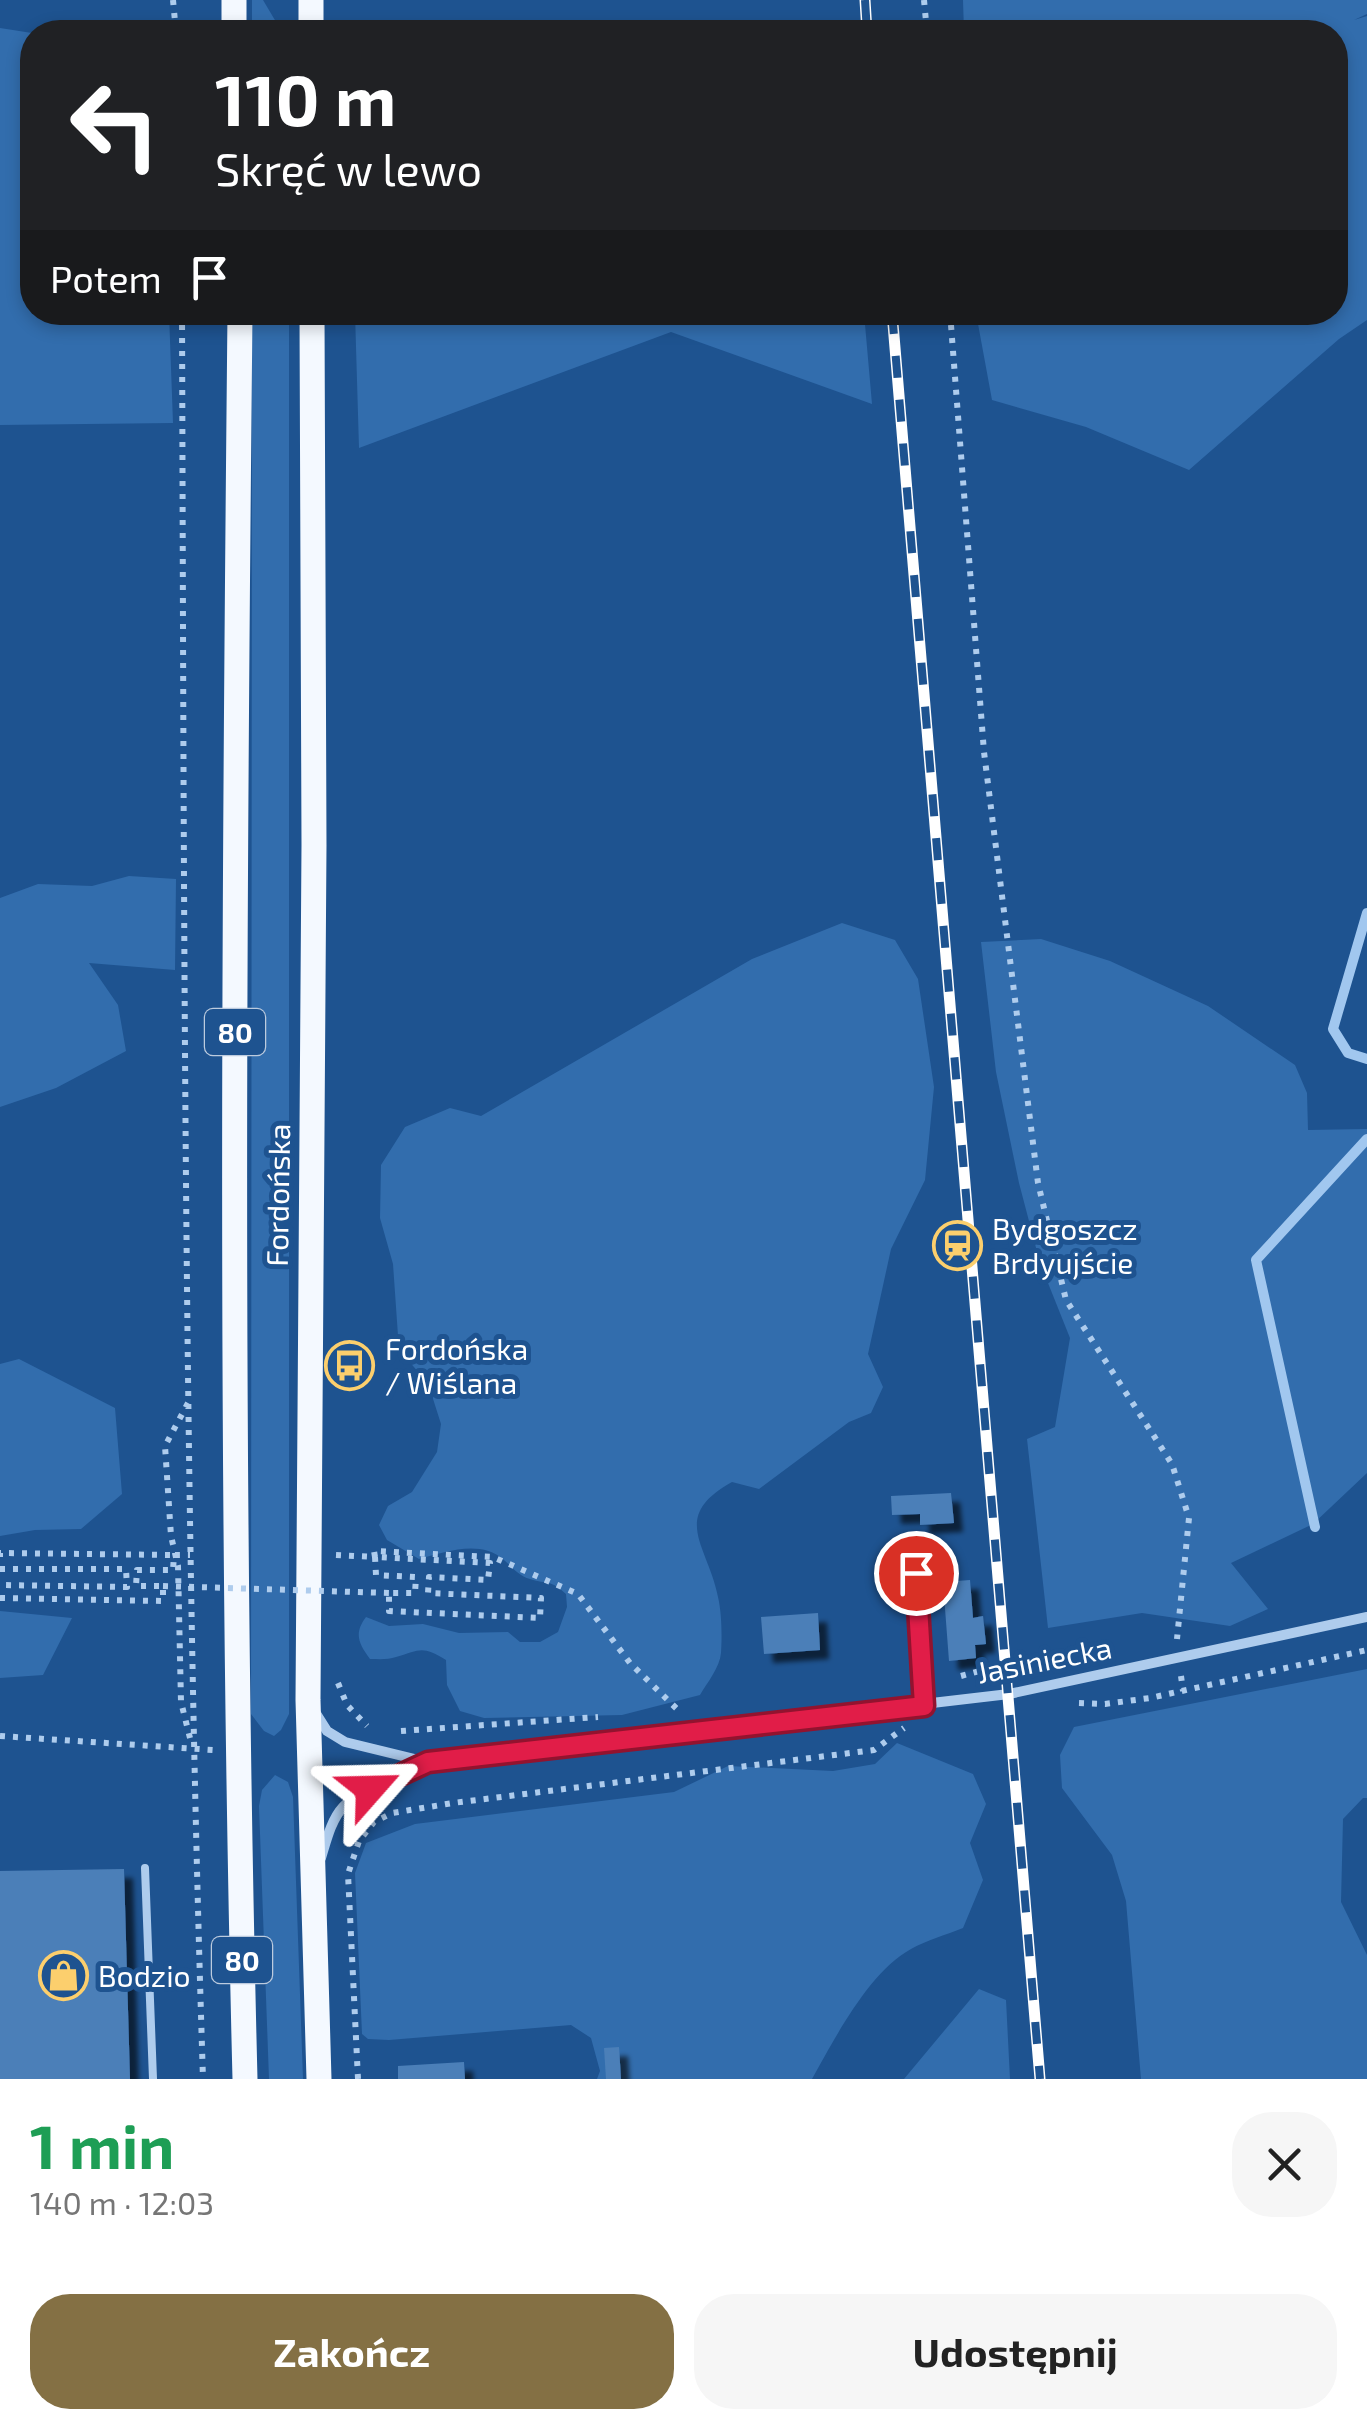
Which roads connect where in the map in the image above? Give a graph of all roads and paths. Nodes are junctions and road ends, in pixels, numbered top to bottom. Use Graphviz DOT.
graph roads {
  1 [pos="182,325"];
  2 [pos="240,325"];
  3 [pos="312,325"];
  4 [pos="951,325"];
  5 [pos="188,1402"];
  6 [pos="174,1554"];
  7 [pos="190,1555"];
  8 [pos="376,1556"];
  9 [pos="0,1557"];
  10 [pos="0,1569"];
  11 [pos="336,1572"];
  12 [pos="916,1573"];
  13 [pos="0,1585"];
  14 [pos="163,1586"];
  15 [pos="336,1589"];
  16 [pos="389,1593"];
  17 [pos="0,1598"];
  18 [pos="336,1606"];
  19 [pos="1367,1617"];
  20 [pos="1367,1650"];
  21 [pos="1179,1658"];
  22 [pos="335,1676"];
  23 [pos="308,1700"];
  24 [pos="1066,1703"];
  25 [pos="924,1706"];
  26 [pos="679,1711"];
  27 [pos="920,1726"];
  28 [pos="0,1736"];
  29 [pos="192,1748"];
  30 [pos="367,1748"];
  31 [pos="236,1751"];
  32 [pos="428,1762"];
  33 [pos="145,1868"];
  34 [pos="314,1908"];
  35 [pos="154,2079"];
  36 [pos="203,2079"];
  37 [pos="245,2079"];
  38 [pos="319,2079"];
  39 [pos="358,2079"];
  1 -- 5 [label="path"];
  2 -- 31 [label="main road, Fordońska / 80"];
  3 -- 23 [label="main road, Fordońska / 80"];
  4 -- 21 [label="path"];
  5 -- 7 [label="path"];
  5 -- 29 [label="path"];
  6 -- 7 [label="path"];
  6 -- 9 [label="path"];
  6 -- 14 [label="path"];
  7 -- 29 [label="path"];
  8 -- 11 [label="path"];
  8 -- 16 [label="path"];
  8 -- 16 [label="path"];
  8 -- 26 [label="path"];
  10 -- 13 [label="path"];
  12 -- 25 [label="lane"];
  14 -- 16 [label="path, bridge"];
  14 -- 17 [label="path"];
  15 -- 18 [label="path"];
  19 -- 21 [label="street, Jasiniecka"];
  20 -- 24 [label="path"];
  21 -- 25 [label="street, Jasiniecka"];
  22 -- 30 [label="path"];
  23 -- 30 [label="street, Jasiniecka"];
  23 -- 34 [label="main road, Fordońska / 80"];
  25 -- 32 [label="street, Jasiniecka"];
  27 -- 39 [label="path"];
  28 -- 29 [label="path"];
  29 -- 31 [label="path"];
  29 -- 36 [label="path"];
  30 -- 32 [label="street, Jasiniecka"];
  31 -- 37 [label="main road, Fordońska / 80"];
  32 -- 34 [label="street, Jasiniecka"];
  33 -- 35 [label="lane"];
  34 -- 38 [label="main road, Fordońska / 80"];
}
